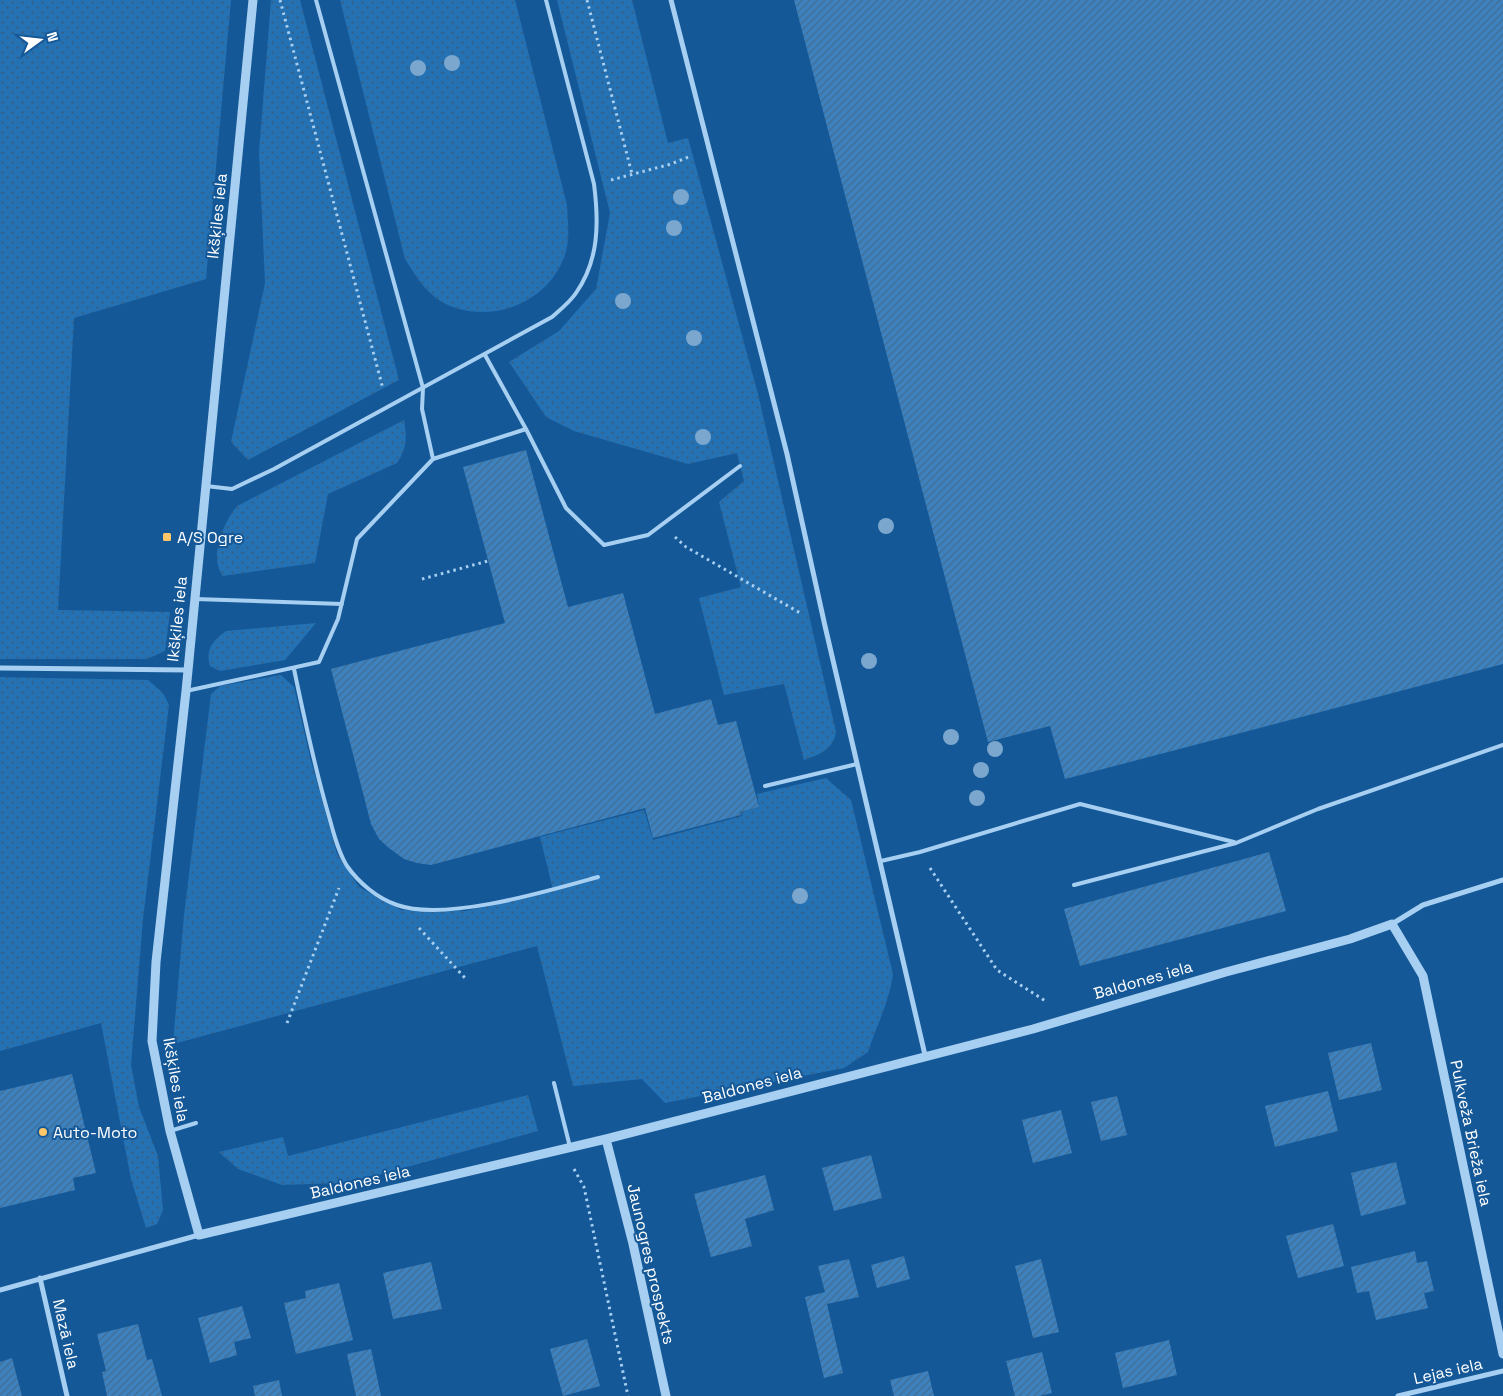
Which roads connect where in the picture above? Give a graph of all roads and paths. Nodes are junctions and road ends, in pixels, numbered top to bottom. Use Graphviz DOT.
graph roads {
  1 [pos="253,0"];
  2 [pos="280,0"];
  3 [pos="316,0"];
  4 [pos="546,0"];
  5 [pos="587,0"];
  6 [pos="671,0"];
  7 [pos="671,164"];
  8 [pos="632,174"];
  9 [pos="594,184"];
  10 [pos="485,355"];
  11 [pos="423,388"];
  12 [pos="388,409"];
  13 [pos="526,429"];
  14 [pos="433,459"];
  15 [pos="740,466"];
  16 [pos="206,486"];
  17 [pos="661,526"];
  18 [pos="488,561"];
  19 [pos="422,579"];
  20 [pos="195,599"];
  21 [pos="342,604"];
  22 [pos="825,626"];
  23 [pos="0,668"];
  24 [pos="294,669"];
  25 [pos="187,670"];
  26 [pos="186,691"];
  27 [pos="1503,746"];
  28 [pos="857,764"];
  29 [pos="765,786"];
  30 [pos="1236,842"];
  31 [pos="920,852"];
  32 [pos="881,861"];
  33 [pos="348,866"];
  34 [pos="598,877"];
  35 [pos="1503,880"];
  36 [pos="1074,885"];
  37 [pos="398,906"];
  38 [pos="1392,924"];
  39 [pos="465,978"];
  40 [pos="1078,1014"];
  41 [pos="287,1023"];
  42 [pos="925,1055"];
  43 [pos="554,1083"];
  44 [pos="196,1124"];
  45 [pos="170,1131"];
  46 [pos="606,1138"];
  47 [pos="567,1148"];
  48 [pos="199,1235"];
  49 [pos="40,1278"];
  50 [pos="0,1290"];
  51 [pos="1503,1354"];
  52 [pos="1503,1371"];
  53 [pos="67,1396"];
  54 [pos="628,1396"];
  55 [pos="666,1396"];
  56 [pos="1398,1396"];
  1 -- 16 [label="street, Ikšķiles iela"];
  2 -- 12 [label="path"];
  3 -- 11 [label="lane"];
  4 -- 9 [label="lane"];
  5 -- 8 [label="path"];
  6 -- 22 [label="street"];
  7 -- 8 [label="path"];
  8 -- 9 [label="path"];
  9 -- 10 [label="lane"];
  10 -- 11 [label="lane"];
  10 -- 13 [label="lane"];
  11 -- 12 [label="lane"];
  11 -- 14 [label="lane"];
  12 -- 16 [label="lane"];
  13 -- 14 [label="lane"];
  13 -- 17 [label="lane"];
  14 -- 21 [label="lane"];
  15 -- 17 [label="lane"];
  16 -- 20 [label="street, Ikšķiles iela"];
  17 -- 22 [label="path"];
  18 -- 19 [label="path"];
  20 -- 21 [label="lane"];
  20 -- 25 [label="street, Ikšķiles iela"];
  21 -- 24 [label="lane"];
  22 -- 28 [label="street"];
  23 -- 25 [label="street"];
  24 -- 26 [label="lane"];
  24 -- 33 [label="lane"];
  25 -- 26 [label="street, Ikšķiles iela"];
  26 -- 45 [label="street, Ikšķiles iela"];
  27 -- 30 [label="lane"];
  28 -- 29 [label="lane"];
  28 -- 32 [label="street"];
  30 -- 31 [label="lane"];
  30 -- 36 [label="lane"];
  31 -- 32 [label="lane"];
  31 -- 40 [label="path"];
  32 -- 42 [label="street"];
  33 -- 37 [label="lane"];
  33 -- 41 [label="path"];
  34 -- 37 [label="lane"];
  35 -- 38 [label="street, Baldones iela"];
  37 -- 39 [label="path"];
  38 -- 40 [label="street, Baldones iela"];
  38 -- 51 [label="street, Pulkveža Brieža iela"];
  40 -- 42 [label="street, Baldones iela"];
  42 -- 46 [label="street, Baldones iela"];
  43 -- 47 [label="lane"];
  44 -- 45 [label="lane"];
  45 -- 48 [label="street, Ikšķiles iela"];
  46 -- 47 [label="street, Baldones iela"];
  46 -- 55 [label="street, Jaunogres prospekts"];
  47 -- 48 [label="street, Baldones iela"];
  47 -- 54 [label="path"];
  48 -- 49 [label="street, Baldones iela"];
  49 -- 50 [label="street, Baldones iela"];
  49 -- 53 [label="street, Mazā iela"];
  52 -- 56 [label="street, Lejas iela"];
}
